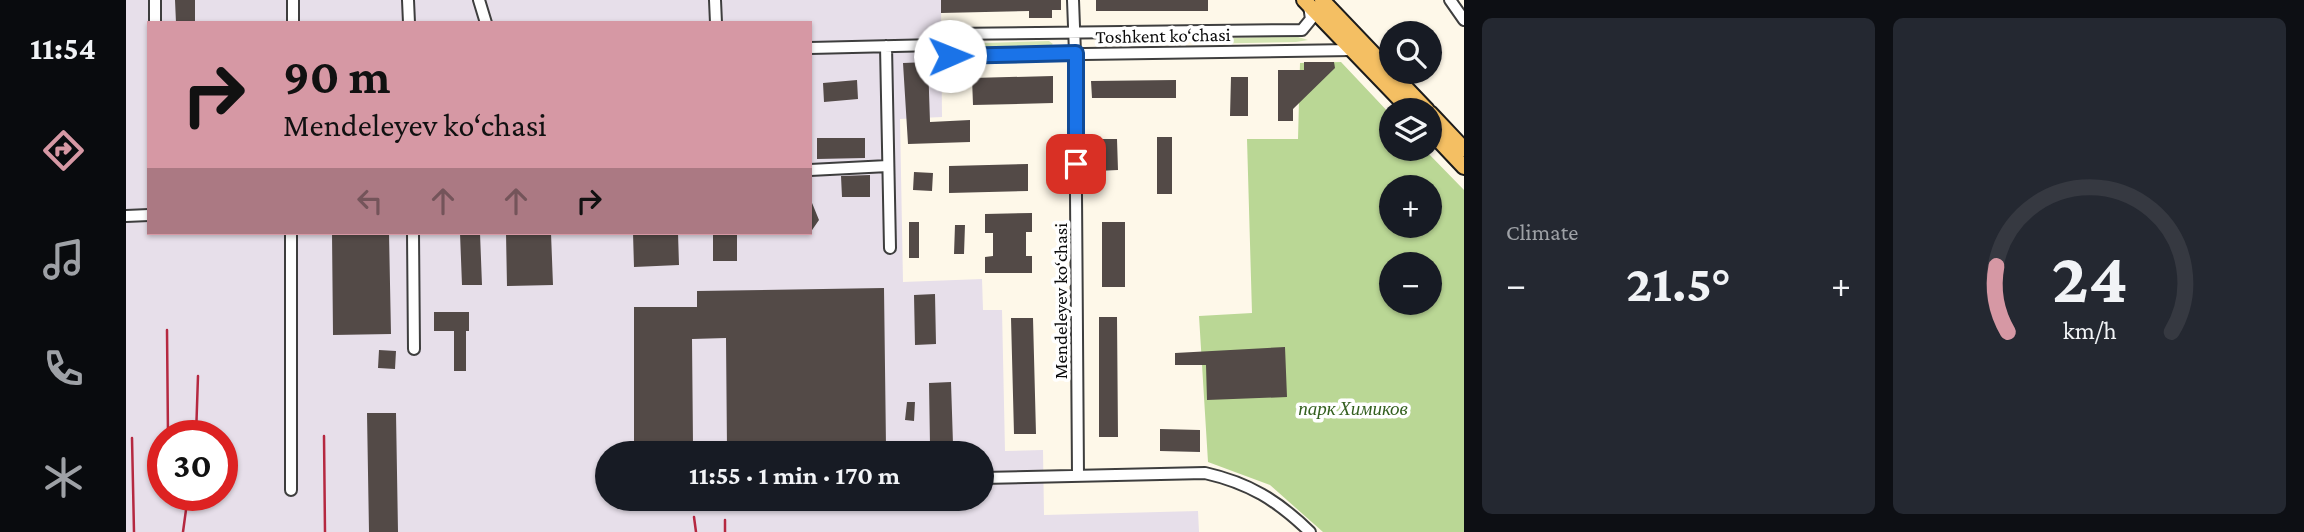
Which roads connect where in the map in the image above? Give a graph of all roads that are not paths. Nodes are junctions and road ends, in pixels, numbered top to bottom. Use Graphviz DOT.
graph roads {
  1 [pos="155,0"];
  2 [pos="293,0"];
  3 [pos="408,0"];
  4 [pos="479,0"];
  5 [pos="715,0"];
  6 [pos="1073,0"];
  7 [pos="1450,0"];
  8 [pos="1312,2"];
  9 [pos="1464,20"];
  10 [pos="155,21"];
  11 [pos="293,21"];
  12 [pos="409,21"];
  13 [pos="485,21"];
  14 [pos="716,21"];
  15 [pos="1075,33"];
  16 [pos="937,45"];
  17 [pos="886,46"];
  18 [pos="812,48"];
  19 [pos="1352,50"];
  20 [pos="1076,53"];
  21 [pos="1398,98"];
  22 [pos="1413,98"];
  23 [pos="1442,126"];
  24 [pos="1442,144"];
  25 [pos="1464,149"];
  26 [pos="888,166"];
  27 [pos="1464,167"];
  28 [pos="812,170"];
  29 [pos="147,215"];
  30 [pos="126,216"];
  31 [pos="291,235"];
  32 [pos="413,235"];
  33 [pos="890,248"];
  34 [pos="415,349"];
  35 [pos="1078,475"];
  36 [pos="994,478"];
  37 [pos="291,490"];
  38 [pos="1310,532"];
  1 -- 10 [label="street"];
  2 -- 11 [label="street"];
  3 -- 12 [label="street"];
  4 -- 13 [label="street"];
  5 -- 14 [label="street"];
  6 -- 15 [label="street, Mendeleyev ko‘chasi"];
  7 -- 9 [label="street"];
  8 -- 15 [label="street, Toshkent ko‘chasi"];
  8 -- 19 [label="main road"];
  8 -- 22 [label="main road"];
  15 -- 16 [label="street, Toshkent ko‘chasi"];
  15 -- 20 [label="street, Mendeleyev ko‘chasi"];
  16 -- 17 [label="street, Toshkent ko‘chasi"];
  16 -- 20 [label="street, Toshkent ko‘chasi"];
  17 -- 18 [label="street, Toshkent ko‘chasi"];
  17 -- 26 [label="street"];
  19 -- 20 [label="street, Toshkent ko‘chasi"];
  19 -- 21 [label="main road"];
  20 -- 35 [label="street, Mendeleyev ko‘chasi"];
  23 -- 25 [label="main road"];
  24 -- 27 [label="main road"];
  26 -- 28 [label="street"];
  26 -- 33 [label="street"];
  29 -- 30 [label="street"];
  31 -- 37 [label="street"];
  32 -- 34 [label="street"];
  35 -- 36 [label="street"];
  35 -- 38 [label="street"];
}
